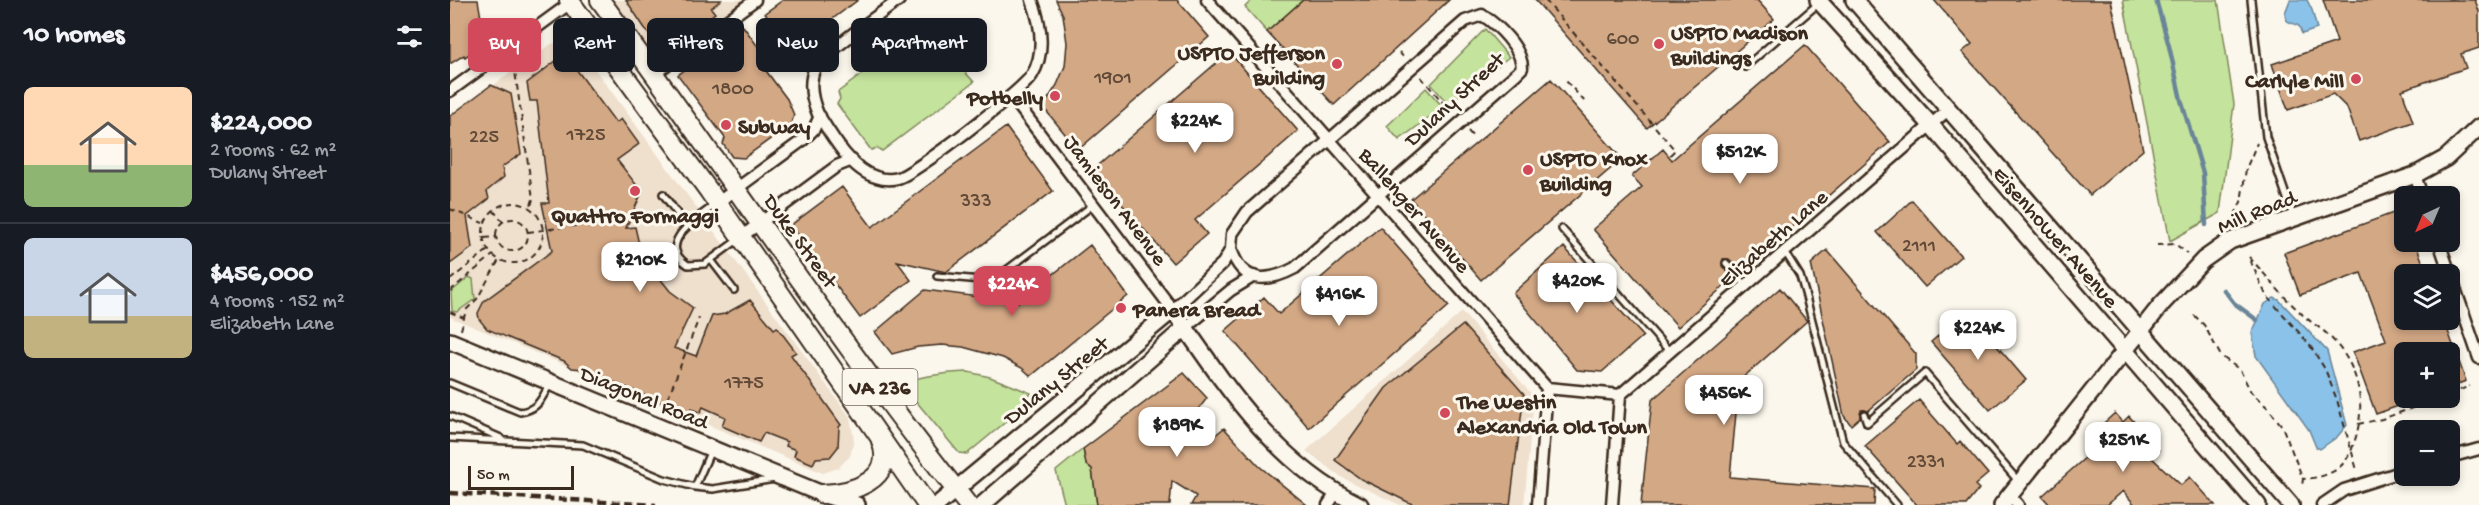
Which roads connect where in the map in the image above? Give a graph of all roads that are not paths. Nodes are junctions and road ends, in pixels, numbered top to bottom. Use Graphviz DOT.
graph roads {
  1 [pos="600,0"];
  2 [pos="755,0"];
  3 [pos="899,0"];
  4 [pos="1032,0"];
  5 [pos="1207,0"];
  6 [pos="1854,0"];
  7 [pos="2251,0"];
  8 [pos="571,1"];
  9 [pos="1819,1"];
  10 [pos="1745,67"];
  11 [pos="654,74"];
  12 [pos="450,91"];
  13 [pos="1012,97"];
  14 [pos="1949,109"];
  15 [pos="820,116"];
  16 [pos="1931,125"];
  17 [pos="2479,127"];
  18 [pos="1330,141"];
  19 [pos="852,160"];
  20 [pos="2415,175"];
  21 [pos="2419,186"];
  22 [pos="736,190"];
  23 [pos="663,194"];
  24 [pos="1378,196"];
  25 [pos="717,203"];
  26 [pos="1094,205"];
  27 [pos="2294,218"];
  28 [pos="759,224"];
  29 [pos="687,227"];
  30 [pos="1562,229"];
  31 [pos="741,237"];
  32 [pos="1231,249"];
  33 [pos="1785,252"];
  34 [pos="2442,252"];
  35 [pos="711,260"];
  36 [pos="1726,263"];
  37 [pos="937,276"];
  38 [pos="1254,276"];
  39 [pos="1746,285"];
  40 [pos="734,290"];
  41 [pos="1173,310"];
  42 [pos="1185,328"];
  43 [pos="2141,330"];
  44 [pos="455,338"];
  45 [pos="2126,349"];
  46 [pos="1670,352"];
  47 [pos="2479,358"];
  48 [pos="551,382"];
  49 [pos="450,383"];
  50 [pos="1547,388"];
  51 [pos="1620,395"];
  52 [pos="1864,414"];
  53 [pos="450,416"];
  54 [pos="879,437"];
  55 [pos="450,438"];
  56 [pos="504,439"];
  57 [pos="712,447"];
  58 [pos="2479,449"];
  59 [pos="2460,455"];
  60 [pos="2394,474"];
  61 [pos="784,478"];
  62 [pos="2020,483"];
  63 [pos="695,487"];
  64 [pos="956,490"];
  65 [pos="822,494"];
  66 [pos="1332,499"];
  67 [pos="2010,502"];
  68 [pos="842,505"];
  69 [pos="857,505"];
  70 [pos="927,505"];
  71 [pos="937,505"];
  72 [pos="968,505"];
  73 [pos="982,505"];
  74 [pos="1360,505"];
  75 [pos="1538,505"];
  76 [pos="1612,505"];
  77 [pos="1897,505"];
  78 [pos="2258,505"];
  79 [pos="2291,505"];
  80 [pos="2322,505"];
  1 -- 11 [label="main road, Duke Street / VA 236"];
  2 -- 11 [label="street"];
  3 -- 15 [label="street"];
  4 -- 13 [label="street"];
  5 -- 18 [label="street, Ballenger Avenue"];
  6 -- 14 [label="main road, Eisenhower Avenue"];
  7 -- 27 [label="lane"];
  8 -- 12 [label="street"];
  8 -- 25 [label="main road, VA 236"];
  9 -- 10 [label="lane"];
  9 -- 16 [label="main road, Eisenhower Avenue"];
  11 -- 22 [label="main road, Duke Street / VA 236"];
  13 -- 19 [label="street"];
  13 -- 26 [label="street, Jamieson Avenue"];
  14 -- 16 [label="street, Elizabeth Lane"];
  14 -- 43 [label="main road, Eisenhower Avenue"];
  15 -- 19 [label="street"];
  15 -- 22 [label="street"];
  16 -- 33 [label="street, Elizabeth Lane"];
  16 -- 45 [label="main road, Eisenhower Avenue"];
  17 -- 20 [label="main road, Mill Road"];
  18 -- 24 [label="street, Ballenger Avenue"];
  18 -- 24 [label="street, Dulany Street"];
  18 -- 32 [label="street, Dulany Street"];
  19 -- 28 [label="street"];
  20 -- 21 [label="street"];
  20 -- 27 [label="main road, Mill Road"];
  22 -- 25 [label="street"];
  22 -- 28 [label="main road, Duke Street / VA 236"];
  23 -- 29 [label="lane"];
  24 -- 38 [label="street, Dulany Street"];
  24 -- 50 [label="street, Ballenger Avenue"];
  25 -- 29 [label="lane"];
  25 -- 31 [label="main road, VA 236"];
  26 -- 37 [label="lane"];
  26 -- 41 [label="street, Jamieson Avenue"];
  27 -- 43 [label="main road, Mill Road"];
  28 -- 31 [label="street"];
  28 -- 64 [label="main road, Duke Street / VA 236"];
  29 -- 35 [label="lane"];
  30 -- 46 [label="lane"];
  31 -- 35 [label="lane"];
  31 -- 54 [label="main road, VA 236"];
  32 -- 38 [label="street"];
  32 -- 41 [label="street, Dulany Street"];
  33 -- 39 [label="street, Elizabeth Lane"];
  33 -- 77 [label="lane"];
  34 -- 47 [label="street"];
  35 -- 40 [label="lane"];
  36 -- 39 [label="lane"];
  38 -- 42 [label="street, Dulany Street"];
  39 -- 46 [label="street, Elizabeth Lane"];
  41 -- 42 [label="main road, Jamieson Avenue"];
  41 -- 64 [label="main road, Dulany Street"];
  42 -- 66 [label="main road, Jamieson Avenue"];
  42 -- 73 [label="main road, Dulany Street"];
  43 -- 45 [label="main road, Mill Road"];
  43 -- 79 [label="main road, Eisenhower Avenue"];
  44 -- 48 [label="main road, Diagonal Road"];
  45 -- 62 [label="main road, Mill Road"];
  45 -- 78 [label="main road, Eisenhower Avenue"];
  46 -- 51 [label="street, Elizabeth Lane"];
  48 -- 49 [label="lane"];
  48 -- 57 [label="main road, Diagonal Road"];
  50 -- 51 [label="street"];
  50 -- 75 [label="street"];
  51 -- 76 [label="street"];
  52 -- 62 [label="lane"];
  53 -- 56 [label="lane"];
  54 -- 65 [label="main road"];
  54 -- 70 [label="main road, VA 236"];
  55 -- 56 [label="lane"];
  56 -- 63 [label="lane"];
  57 -- 61 [label="main road, Diagonal Road"];
  57 -- 63 [label="lane"];
  58 -- 59 [label="street"];
  60 -- 80 [label="street"];
  61 -- 63 [label="lane"];
  61 -- 65 [label="main road, Diagonal Road"];
  62 -- 67 [label="main road, Mill Road"];
  64 -- 71 [label="main road"];
  64 -- 72 [label="main road, Duke Street / VA 236"];
  65 -- 68 [label="main road, Diagonal Road"];
  65 -- 69 [label="main road, Diagonal Road"];
  66 -- 74 [label="main road, Jamieson Avenue"];
}
